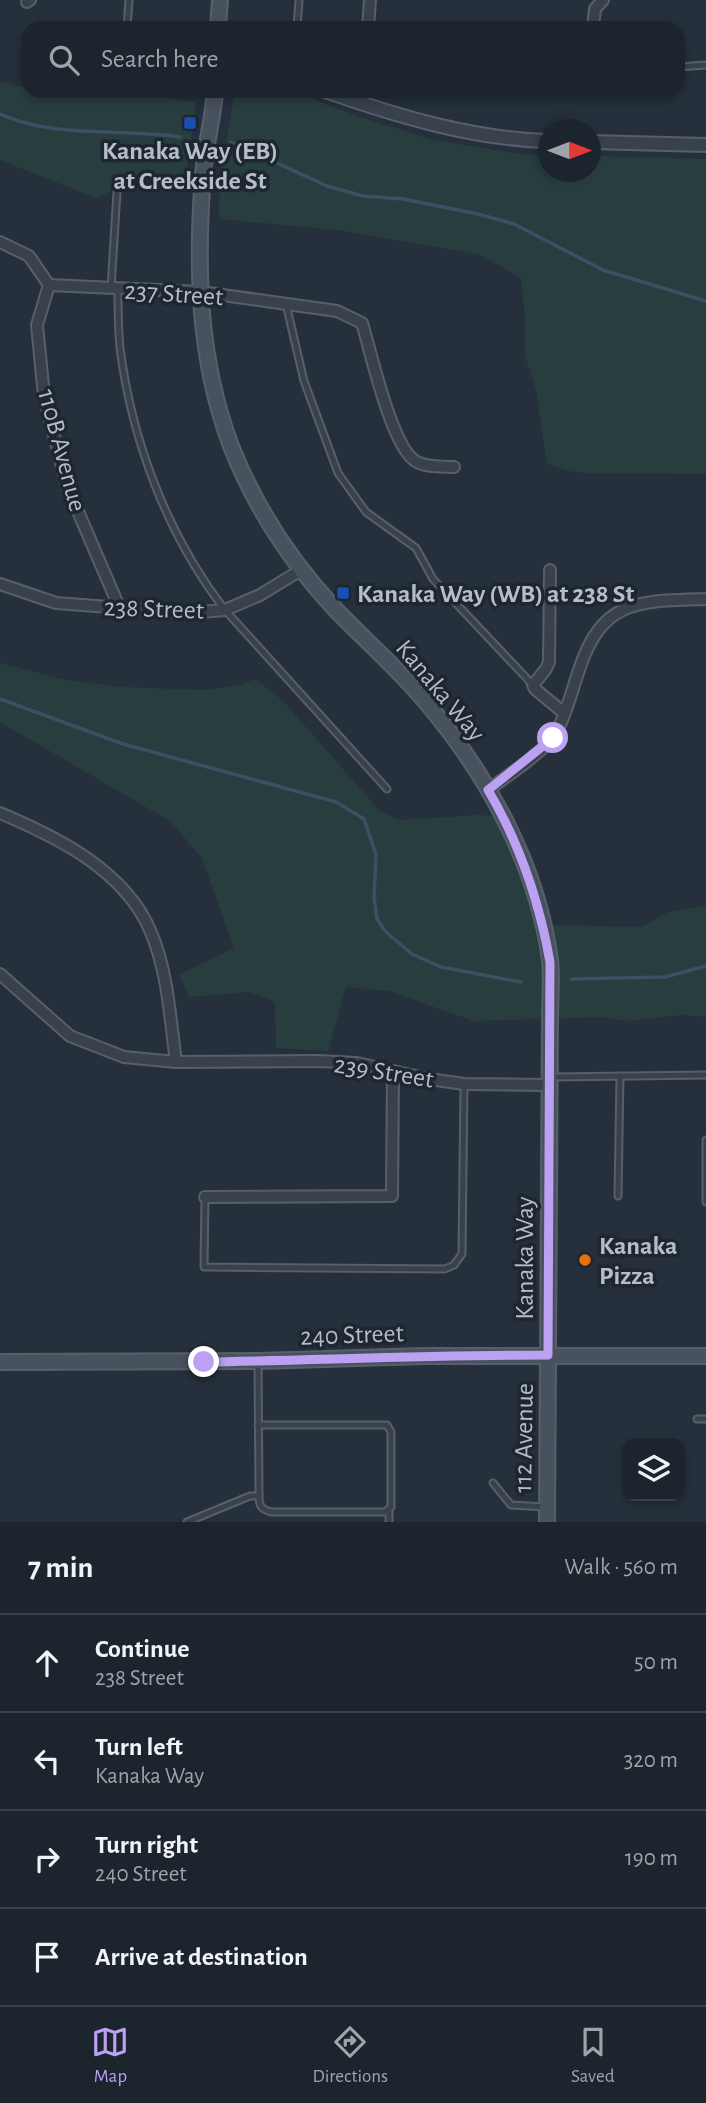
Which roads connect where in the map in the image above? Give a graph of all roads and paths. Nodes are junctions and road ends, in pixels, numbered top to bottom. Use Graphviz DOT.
graph roads {
  1 [pos="130,0"];
  2 [pos="220,0"];
  3 [pos="299,0"];
  4 [pos="370,0"];
  5 [pos="601,1"];
  6 [pos="128,21"];
  7 [pos="218,21"];
  8 [pos="298,21"];
  9 [pos="368,21"];
  10 [pos="594,21"];
  11 [pos="706,65"];
  12 [pos="685,66"];
  13 [pos="214,98"];
  14 [pos="364,98"];
  15 [pos="538,141"];
  16 [pos="601,142"];
  17 [pos="706,145"];
  18 [pos="117,192"];
  19 [pos="0,242"];
  20 [pos="50,285"];
  21 [pos="115,288"];
  22 [pos="201,292"];
  23 [pos="286,304"];
  24 [pos="454,467"];
  25 [pos="550,569"];
  26 [pos="301,570"];
  27 [pos="0,584"];
  28 [pos="706,599"];
  29 [pos="120,609"];
  30 [pos="225,610"];
  31 [pos="533,685"];
  32 [pos="564,713"];
  33 [pos="387,789"];
  34 [pos="488,790"];
  35 [pos="0,813"];
  36 [pos="0,974"];
  37 [pos="176,1062"];
  38 [pos="393,1072"];
  39 [pos="706,1075"];
  40 [pos="620,1076"];
  41 [pos="549,1081"];
  42 [pos="464,1084"];
  43 [pos="706,1140"];
  44 [pos="618,1196"];
  45 [pos="205,1197"];
  46 [pos="706,1202"];
  47 [pos="548,1355"];
  48 [pos="706,1356"];
  49 [pos="258,1361"];
  50 [pos="0,1362"];
  51 [pos="697,1419"];
  52 [pos="706,1419"];
  53 [pos="258,1425"];
  54 [pos="493,1483"];
  55 [pos="259,1496"];
  56 [pos="389,1510"];
  57 [pos="547,1514"];
  58 [pos="187,1522"];
  59 [pos="389,1522"];
  1 -- 6 [label="lane"];
  2 -- 7 [label="main road"];
  3 -- 8 [label="lane"];
  4 -- 9 [label="street"];
  5 -- 10 [label="street"];
  11 -- 12 [label="lane"];
  13 -- 22 [label="main road, Kanaka Way"];
  14 -- 15 [label="street"];
  16 -- 17 [label="street"];
  18 -- 21 [label="lane"];
  19 -- 20 [label="street"];
  20 -- 21 [label="street, 237 Street"];
  20 -- 29 [label="street, 110B Avenue"];
  21 -- 22 [label="street, 237 Street"];
  21 -- 30 [label="lane"];
  22 -- 23 [label="street, 237 Street"];
  22 -- 26 [label="main road, Kanaka Way"];
  23 -- 24 [label="street, 237 Street"];
  23 -- 31 [label="lane"];
  25 -- 31 [label="street"];
  26 -- 30 [label="street, 238 Street"];
  26 -- 34 [label="main road, Kanaka Way"];
  27 -- 29 [label="street, 238 Street"];
  28 -- 32 [label="street"];
  29 -- 30 [label="street, 238 Street"];
  30 -- 33 [label="lane"];
  31 -- 32 [label="street"];
  32 -- 34 [label="street"];
  34 -- 41 [label="main road, Kanaka Way"];
  35 -- 37 [label="street"];
  36 -- 37 [label="street, 239 Street"];
  37 -- 38 [label="street, 239 Street"];
  38 -- 42 [label="street, 239 Street"];
  38 -- 45 [label="street"];
  39 -- 40 [label="lane"];
  40 -- 41 [label="lane"];
  40 -- 44 [label="lane"];
  41 -- 42 [label="street, 239 Street"];
  41 -- 47 [label="main road, Kanaka Way"];
  42 -- 45 [label="lane"];
  43 -- 46 [label="lane"];
  47 -- 48 [label="main road, 240 Street"];
  47 -- 49 [label="main road, 240 Street"];
  47 -- 57 [label="main road, 112 Avenue"];
  49 -- 50 [label="main road, 240 Street"];
  49 -- 53 [label="lane"];
  51 -- 52 [label="lane"];
  53 -- 55 [label="lane"];
  53 -- 56 [label="lane"];
  54 -- 57 [label="lane"];
  55 -- 56 [label="lane"];
  55 -- 58 [label="lane"];
  56 -- 59 [label="lane"];
}
